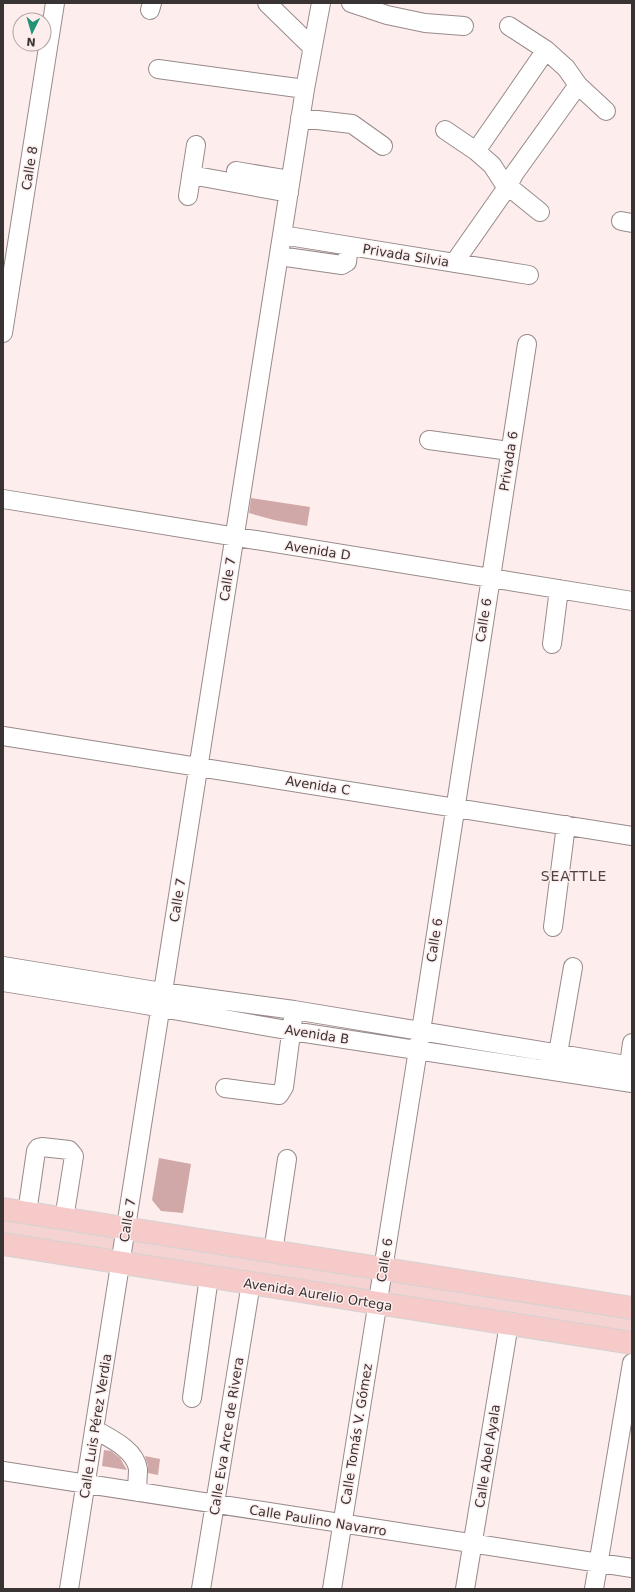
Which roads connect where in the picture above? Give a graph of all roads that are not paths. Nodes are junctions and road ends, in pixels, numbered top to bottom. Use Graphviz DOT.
graph roads {
  1 [pos="56,3"];
  2 [pos="268,3"];
  3 [pos="321,3"];
  4 [pos="351,3"];
  5 [pos="464,26"];
  6 [pos="509,26"];
  7 [pos="312,47"];
  8 [pos="546,50"];
  9 [pos="158,69"];
  10 [pos="578,85"];
  11 [pos="305,89"];
  12 [pos="606,111"];
  13 [pos="300,118"];
  14 [pos="445,130"];
  15 [pos="196,145"];
  16 [pos="383,146"];
  17 [pos="476,151"];
  18 [pos="192,169"];
  19 [pos="508,181"];
  20 [pos="290,187"];
  21 [pos="188,196"];
  22 [pos="540,212"];
  23 [pos="282,235"];
  24 [pos="349,246"];
  25 [pos="279,256"];
  26 [pos="448,262"];
  27 [pos="529,275"];
  28 [pos="6,294"];
  29 [pos="3,333"];
  30 [pos="527,344"];
  31 [pos="429,440"];
  32 [pos="510,451"];
  33 [pos="3,499"];
  34 [pos="234,537"];
  35 [pos="490,577"];
  36 [pos="559,589"];
  37 [pos="632,601"];
  38 [pos="552,644"];
  39 [pos="3,736"];
  40 [pos="198,766"];
  41 [pos="454,808"];
  42 [pos="566,825"];
  43 [pos="632,836"];
  44 [pos="553,927"];
  45 [pos="573,967"];
  46 [pos="7,975"];
  47 [pos="162,1000"];
  48 [pos="294,1010"];
  49 [pos="292,1030"];
  50 [pos="421,1031"];
  51 [pos="632,1043"];
  52 [pos="417,1050"];
  53 [pos="558,1053"];
  54 [pos="631,1065"];
  55 [pos="555,1071"];
  56 [pos="632,1083"];
  57 [pos="225,1088"];
  58 [pos="287,1159"];
  59 [pos="3,1209"];
  60 [pos="27,1213"];
  61 [pos="64,1219"];
  62 [pos="126,1228"];
  63 [pos="3,1244"];
  64 [pos="273,1252"];
  65 [pos="121,1262"];
  66 [pos="383,1269"];
  67 [pos="209,1276"];
  68 [pos="251,1283"];
  69 [pos="377,1303"];
  70 [pos="632,1308"];
  71 [pos="509,1324"];
  72 [pos="632,1343"];
  73 [pos="632,1363"];
  74 [pos="192,1398"];
  75 [pos="94,1429"];
  76 [pos="3,1471"];
  77 [pos="86,1483"];
  78 [pos="137,1492"];
  79 [pos="215,1504"];
  80 [pos="342,1524"];
  81 [pos="472,1544"];
  82 [pos="598,1563"];
  83 [pos="632,1568"];
  84 [pos="69,1589"];
  85 [pos="201,1589"];
  86 [pos="332,1589"];
  87 [pos="465,1589"];
  88 [pos="594,1589"];
  1 -- 28 [label="street, Calle 8"];
  2 -- 7 [label="street"];
  3 -- 7 [label="street, Calle 7"];
  4 -- 5 [label="street"];
  6 -- 8 [label="street"];
  7 -- 11 [label="street, Calle 7"];
  8 -- 10 [label="street"];
  8 -- 17 [label="street"];
  9 -- 11 [label="street"];
  10 -- 12 [label="street"];
  10 -- 19 [label="street"];
  11 -- 13 [label="street, Calle 7"];
  13 -- 16 [label="street"];
  13 -- 20 [label="street, Calle 7"];
  14 -- 17 [label="street"];
  15 -- 18 [label="street"];
  17 -- 19 [label="street"];
  18 -- 20 [label="street"];
  18 -- 21 [label="street"];
  19 -- 22 [label="street"];
  19 -- 26 [label="street"];
  20 -- 23 [label="street, Calle 7"];
  23 -- 24 [label="street, Privada Silvia"];
  23 -- 25 [label="street, Calle 7"];
  24 -- 25 [label="street"];
  24 -- 26 [label="street, Privada Silvia"];
  25 -- 34 [label="street, Calle 7"];
  26 -- 27 [label="street, Privada Silvia"];
  28 -- 29 [label="street, Calle 8"];
  30 -- 32 [label="street, Privada 6"];
  31 -- 32 [label="street"];
  32 -- 35 [label="street, Privada 6"];
  33 -- 34 [label="street, Avenida D"];
  34 -- 35 [label="street, Avenida D"];
  34 -- 40 [label="street, Calle 7"];
  35 -- 36 [label="street, Avenida D"];
  35 -- 41 [label="street, Calle 6"];
  36 -- 37 [label="street, Avenida D"];
  36 -- 38 [label="street"];
  39 -- 40 [label="street, Avenida C"];
  40 -- 41 [label="street, Avenida C"];
  40 -- 47 [label="street, Calle 7"];
  41 -- 42 [label="street, Avenida C"];
  41 -- 50 [label="street, Calle 6"];
  42 -- 43 [label="street, Avenida C"];
  42 -- 44 [label="street"];
  45 -- 53 [label="street"];
  46 -- 47 [label="street, Avenida B"];
  47 -- 48 [label="street, Avenida B"];
  47 -- 49 [label="street, Avenida B"];
  47 -- 62 [label="street, Calle 7"];
  48 -- 49 [label="street"];
  48 -- 50 [label="street, Avenida B"];
  49 -- 52 [label="street, Avenida B"];
  49 -- 57 [label="street"];
  50 -- 52 [label="street, Calle 6"];
  50 -- 53 [label="street, Avenida B"];
  51 -- 54 [label="street"];
  52 -- 55 [label="street, Avenida B"];
  52 -- 66 [label="street, Calle 6"];
  53 -- 54 [label="street, Avenida B"];
  53 -- 55 [label="street"];
  55 -- 56 [label="street, Avenida B"];
  58 -- 64 [label="street"];
  59 -- 60 [label="main road"];
  60 -- 61 [label="main road"];
  60 -- 61 [label="street"];
  61 -- 62 [label="main road"];
  62 -- 64 [label="main road"];
  62 -- 65 [label="street, Calle 7"];
  63 -- 65 [label="main road, Avenida Aurelio Ortega"];
  64 -- 66 [label="main road"];
  65 -- 67 [label="main road, Avenida Aurelio Ortega"];
  65 -- 75 [label="street, Calle Luis Pérez Verdia"];
  66 -- 69 [label="street, Calle 6"];
  66 -- 70 [label="main road"];
  67 -- 68 [label="main road, Avenida Aurelio Ortega"];
  67 -- 74 [label="street"];
  68 -- 69 [label="main road, Avenida Aurelio Ortega"];
  68 -- 79 [label="street, Calle Eva Arce de Rivera"];
  69 -- 71 [label="main road, Avenida Aurelio Ortega"];
  69 -- 80 [label="street, Calle Tomás V. Gómez"];
  71 -- 72 [label="main road, Avenida Aurelio Ortega"];
  71 -- 81 [label="street, Calle Abel Ayala"];
  73 -- 82 [label="street"];
  75 -- 77 [label="street, Calle Luis Pérez Verdia"];
  75 -- 78 [label="street"];
  76 -- 77 [label="street, Calle Paulino Navarro"];
  77 -- 78 [label="street, Calle Paulino Navarro"];
  77 -- 84 [label="street, Calle Luis Pérez Verdia"];
  78 -- 79 [label="street, Calle Paulino Navarro"];
  79 -- 80 [label="street, Calle Paulino Navarro"];
  79 -- 85 [label="street, Calle Eva Arce de Rivera"];
  80 -- 81 [label="street, Calle Paulino Navarro"];
  80 -- 86 [label="street, Calle Tomás V. Gómez"];
  81 -- 82 [label="street, Calle Paulino Navarro"];
  81 -- 87 [label="street, Calle Abel Ayala"];
  82 -- 83 [label="street, Calle Paulino Navarro"];
  82 -- 88 [label="street"];
}
